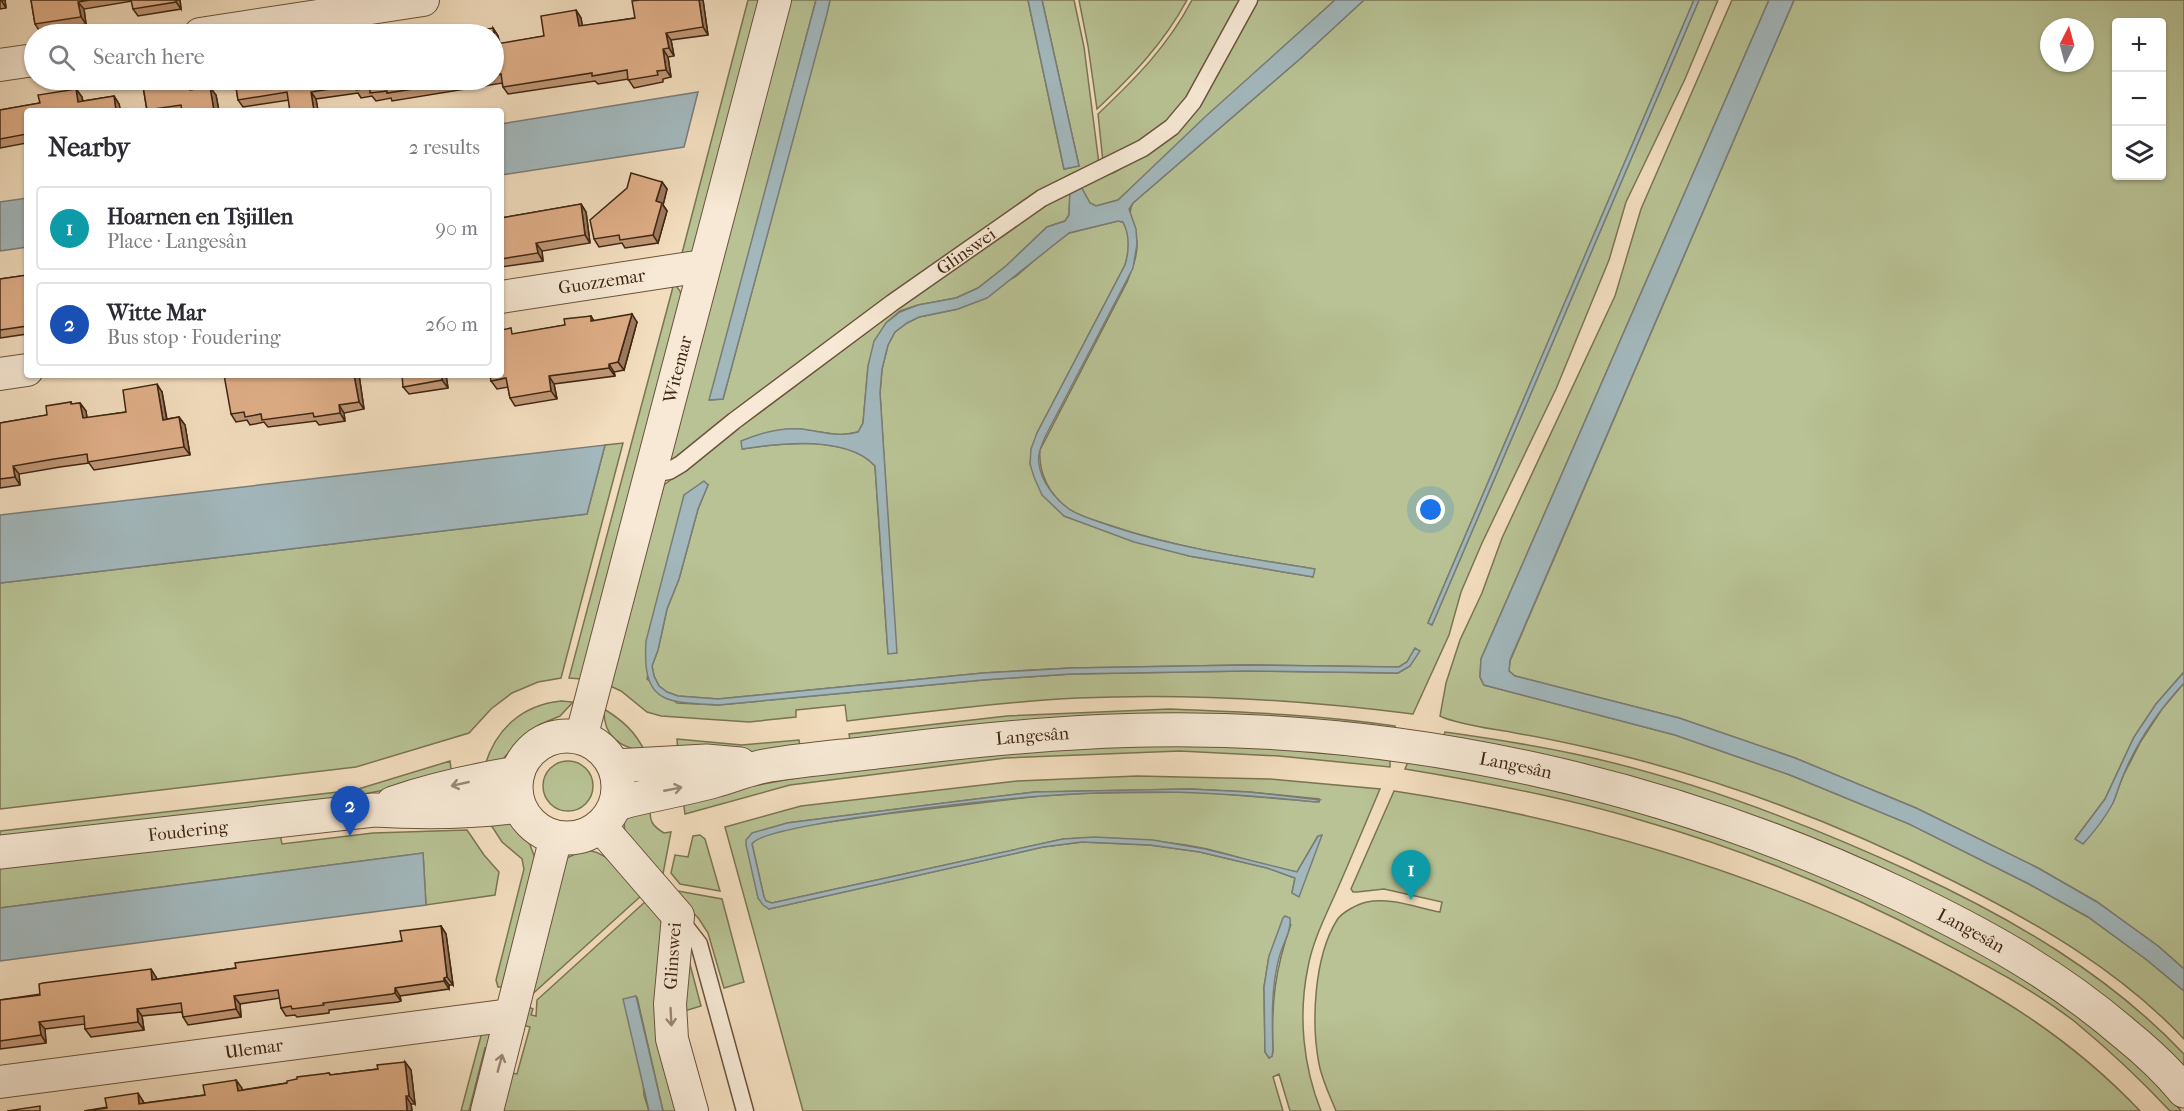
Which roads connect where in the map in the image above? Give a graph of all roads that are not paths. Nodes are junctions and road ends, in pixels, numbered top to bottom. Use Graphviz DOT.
graph roads {
  1 [pos="423,0"];
  2 [pos="775,0"];
  3 [pos="1249,0"];
  4 [pos="266,24"];
  5 [pos="24,61"];
  6 [pos="0,65"];
  7 [pos="703,266"];
  8 [pos="504,297"];
  9 [pos="24,370"];
  10 [pos="0,374"];
  11 [pos="651,474"];
  12 [pos="581,738"];
  13 [pos="614,766"];
  14 [pos="766,766"];
  15 [pos="518,773"];
  16 [pos="519,806"];
  17 [pos="374,810"];
  18 [pos="608,815"];
  19 [pos="556,837"];
  20 [pos="0,852"];
  21 [pos="678,916"];
  22 [pos="510,1016"];
  23 [pos="0,1082"];
  24 [pos="2184,1091"];
  25 [pos="487,1111"];
  26 [pos="692,1111"];
  27 [pos="745,1111"];
  1 -- 4 [label="street"];
  2 -- 7 [label="street, Witemar"];
  3 -- 11 [label="lane, Glinswei"];
  5 -- 6 [label="street"];
  7 -- 8 [label="street, Guozzemar"];
  7 -- 11 [label="street, Witemar"];
  9 -- 10 [label="street"];
  11 -- 12 [label="street, Witemar"];
  12 -- 13 [label="street"];
  12 -- 15 [label="street"];
  13 -- 14 [label="street, Langesân"];
  13 -- 18 [label="street"];
  18 -- 14 [label="street, Langesân, one-way"];
  14 -- 24 [label="street, Langesân"];
  15 -- 16 [label="street"];
  15 -- 17 [label="street, Foudering, one-way"];
  16 -- 17 [label="street, Foudering"];
  16 -- 19 [label="street"];
  17 -- 20 [label="street, Foudering"];
  18 -- 19 [label="street"];
  18 -- 21 [label="street, Glinswei"];
  19 -- 22 [label="street"];
  21 -- 26 [label="street, Glinswei, one-way"];
  21 -- 27 [label="lane"];
  22 -- 23 [label="street, Ulemar"];
  25 -- 22 [label="street, one-way"];
}
